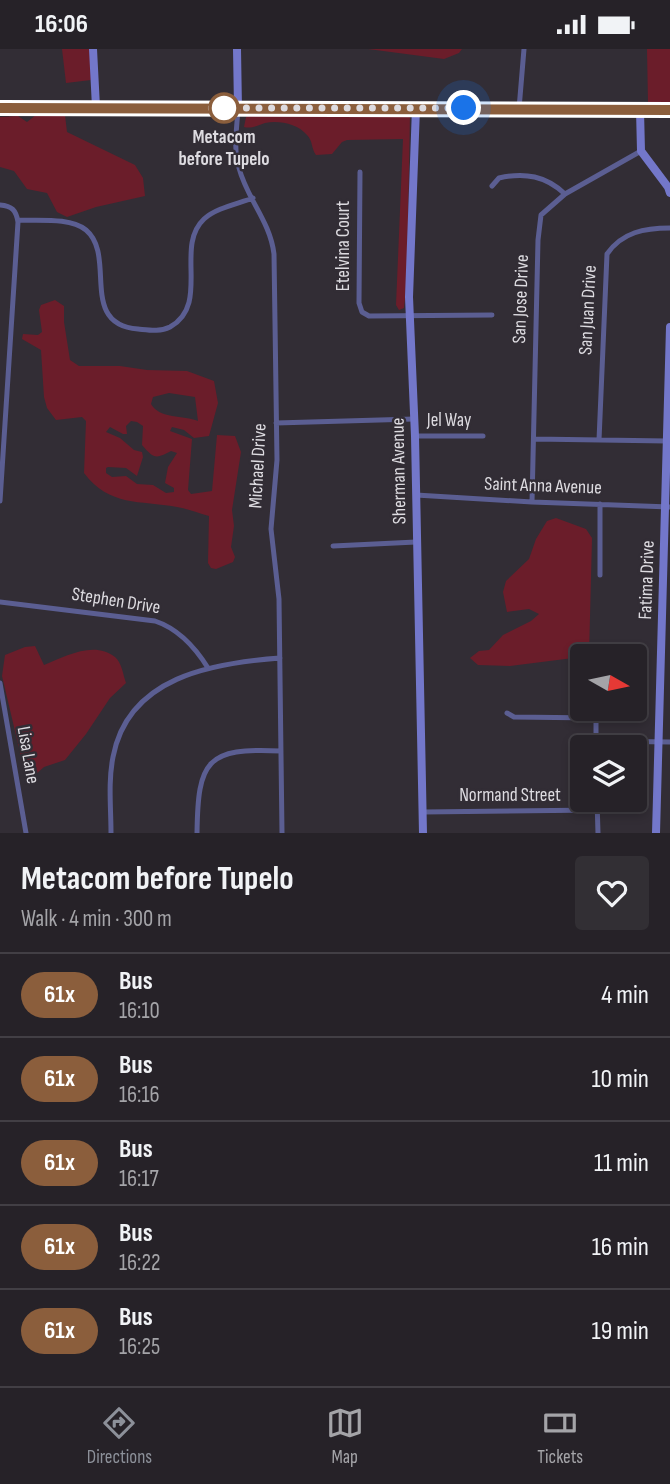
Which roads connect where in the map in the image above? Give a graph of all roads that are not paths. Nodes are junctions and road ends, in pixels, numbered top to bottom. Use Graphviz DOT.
graph roads {
  1 [pos="93,49"];
  2 [pos="237,49"];
  3 [pos="524,49"];
  4 [pos="0,107"];
  5 [pos="96,107"];
  6 [pos="238,108"];
  7 [pos="416,109"];
  8 [pos="519,109"];
  9 [pos="640,110"];
  10 [pos="670,110"];
  11 [pos="641,151"];
  12 [pos="360,172"];
  13 [pos="492,187"];
  14 [pos="669,189"];
  15 [pos="565,194"];
  16 [pos="253,198"];
  17 [pos="0,205"];
  18 [pos="18,220"];
  19 [pos="670,228"];
  20 [pos="492,315"];
  21 [pos="410,317"];
  22 [pos="670,327"];
  23 [pos="414,419"];
  24 [pos="276,423"];
  25 [pos="415,436"];
  26 [pos="483,436"];
  27 [pos="534,439"];
  28 [pos="599,440"];
  29 [pos="667,442"];
  30 [pos="415,495"];
  31 [pos="0,501"];
  32 [pos="532,502"];
  33 [pos="600,504"];
  34 [pos="667,507"];
  35 [pos="416,542"];
  36 [pos="333,545"];
  37 [pos="600,575"];
  38 [pos="0,602"];
  39 [pos="280,658"];
  40 [pos="208,668"];
  41 [pos="0,683"];
  42 [pos="507,713"];
  43 [pos="570,718"];
  44 [pos="647,742"];
  45 [pos="659,742"];
  46 [pos="670,743"];
  47 [pos="281,751"];
  48 [pos="570,810"];
  49 [pos="423,811"];
  50 [pos="597,812"];
  51 [pos="26,833"];
  52 [pos="111,833"];
  53 [pos="197,833"];
  54 [pos="282,833"];
  55 [pos="424,833"];
  56 [pos="597,833"];
  57 [pos="656,833"];
  1 -- 5 [label="street"];
  2 -- 6 [label="street"];
  3 -- 8 [label="street"];
  4 -- 5 [label="main road"];
  5 -- 6 [label="main road"];
  6 -- 7 [label="main road"];
  6 -- 16 [label="street, Michael Drive"];
  7 -- 8 [label="main road"];
  7 -- 21 [label="street, Sherman Avenue"];
  8 -- 9 [label="main road"];
  9 -- 10 [label="main road"];
  9 -- 11 [label="street"];
  11 -- 14 [label="street"];
  11 -- 15 [label="street, San Jose Drive"];
  12 -- 21 [label="street, Etelvina Court"];
  13 -- 15 [label="street"];
  15 -- 27 [label="street, San Jose Drive"];
  16 -- 18 [label="street"];
  16 -- 24 [label="street, Michael Drive"];
  17 -- 18 [label="street"];
  18 -- 31 [label="street"];
  19 -- 28 [label="street, San Juan Drive"];
  20 -- 21 [label="street"];
  21 -- 23 [label="street, Sherman Avenue"];
  22 -- 29 [label="street, Fatima Drive"];
  23 -- 24 [label="street"];
  23 -- 25 [label="street, Sherman Avenue"];
  24 -- 39 [label="street, Michael Drive"];
  25 -- 26 [label="street, Jel Way"];
  25 -- 30 [label="street, Sherman Avenue"];
  27 -- 28 [label="street"];
  27 -- 32 [label="street, San Jose Drive"];
  28 -- 29 [label="street"];
  29 -- 34 [label="street, Fatima Drive"];
  30 -- 32 [label="street, Saint Anna Avenue"];
  30 -- 35 [label="street, Sherman Avenue"];
  32 -- 33 [label="street, Saint Anna Avenue"];
  33 -- 34 [label="street, Saint Anna Avenue"];
  33 -- 37 [label="street"];
  34 -- 45 [label="street, Fatima Drive"];
  35 -- 36 [label="street"];
  35 -- 49 [label="street, Sherman Avenue"];
  38 -- 40 [label="street, Stephen Drive"];
  39 -- 40 [label="street"];
  39 -- 47 [label="street, Michael Drive"];
  40 -- 52 [label="street"];
  41 -- 51 [label="street, Lisa Lane"];
  42 -- 43 [label="street"];
  44 -- 45 [label="street"];
  45 -- 46 [label="street"];
  45 -- 57 [label="street, Fatima Drive"];
  47 -- 53 [label="street"];
  47 -- 54 [label="street, Michael Drive"];
  48 -- 49 [label="street, Normand Street"];
  49 -- 55 [label="street, Sherman Avenue"];
  50 -- 56 [label="street"];
}
